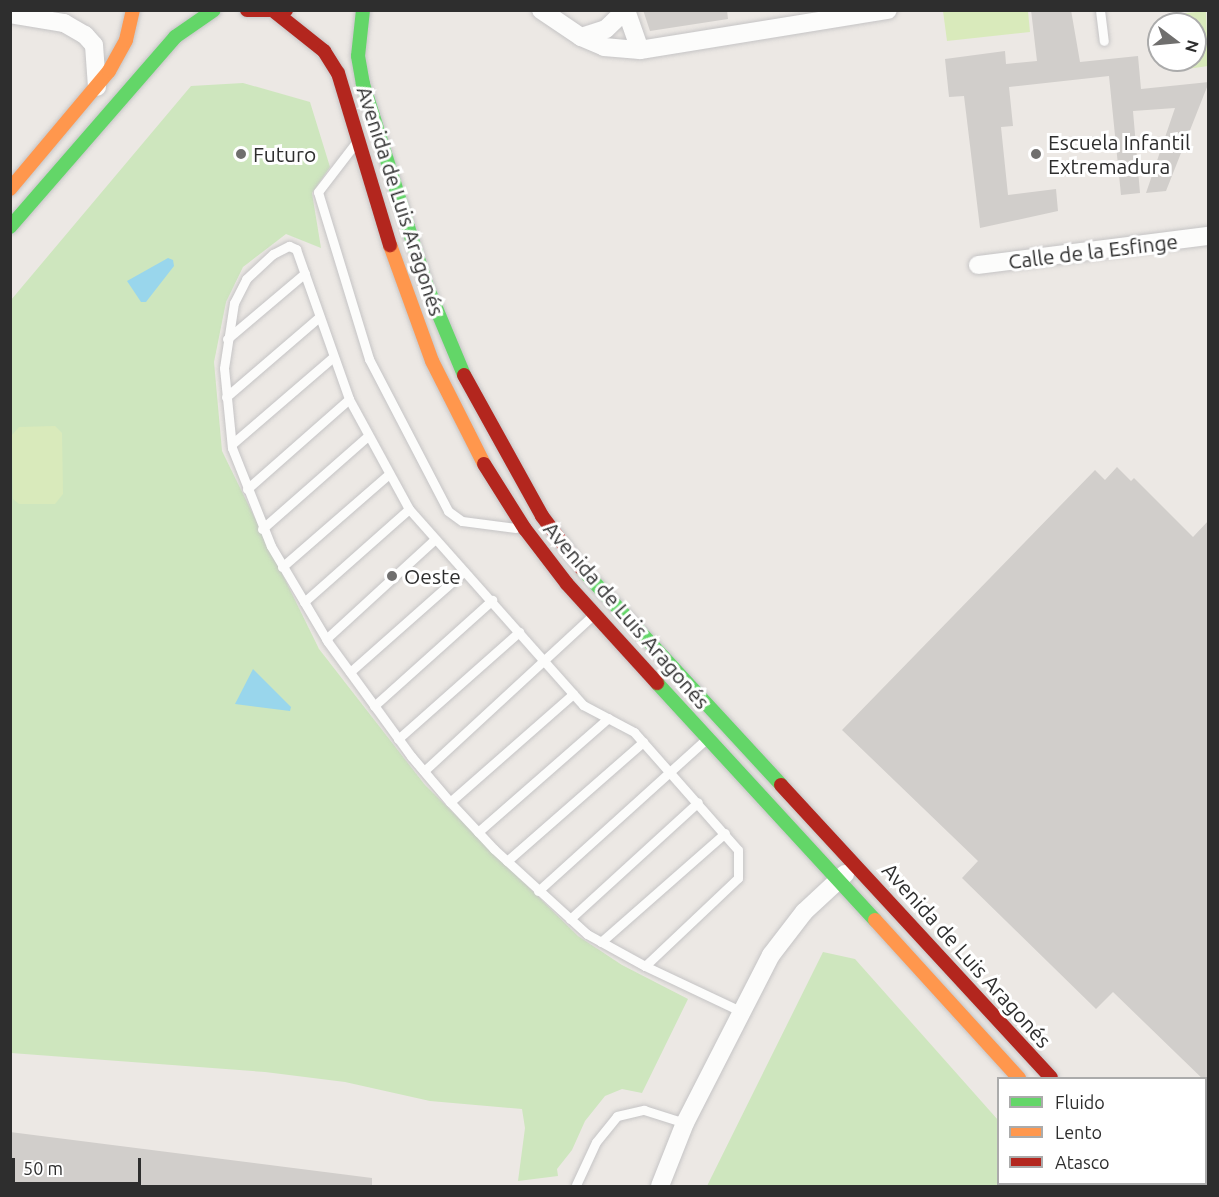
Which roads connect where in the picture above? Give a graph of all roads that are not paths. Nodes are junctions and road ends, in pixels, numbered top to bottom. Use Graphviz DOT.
graph roads {
  1 [pos="133,10"];
  2 [pos="214,10"];
  3 [pos="247,10"];
  4 [pos="363,10"];
  5 [pos="541,10"];
  6 [pos="626,10"];
  7 [pos="888,10"];
  8 [pos="1100,10"];
  9 [pos="280,11"];
  10 [pos="10,14"];
  11 [pos="582,38"];
  12 [pos="1104,41"];
  13 [pos="640,50"];
  14 [pos="97,87"];
  15 [pos="358,141"];
  16 [pos="10,189"];
  17 [pos="10,227"];
  18 [pos="1209,236"];
  19 [pos="978,266"];
  20 [pos="305,273"];
  21 [pos="319,317"];
  22 [pos="227,339"];
  23 [pos="333,357"];
  24 [pos="226,397"];
  25 [pos="349,399"];
  26 [pos="368,436"];
  27 [pos="232,444"];
  28 [pos="388,475"];
  29 [pos="247,489"];
  30 [pos="409,509"];
  31 [pos="262,529"];
  32 [pos="525,529"];
  33 [pos="434,540"];
  34 [pos="282,567"];
  35 [pos="464,571"];
  36 [pos="492,600"];
  37 [pos="304,602"];
  38 [pos="594,613"];
  39 [pos="519,632"];
  40 [pos="326,639"];
  41 [pos="544,663"];
  42 [pos="350,672"];
  43 [pos="573,694"];
  44 [pos="374,706"];
  45 [pos="608,718"];
  46 [pos="398,739"];
  47 [pos="707,739"];
  48 [pos="643,742"];
  49 [pos="424,771"];
  50 [pos="670,771"];
  51 [pos="450,802"];
  52 [pos="698,802"];
  53 [pos="478,832"];
  54 [pos="724,833"];
  55 [pos="507,861"];
  56 [pos="855,864"];
  57 [pos="836,882"];
  58 [pos="538,891"];
  59 [pos="570,919"];
  60 [pos="601,942"];
  61 [pos="645,966"];
  62 [pos="740,1011"];
  63 [pos="1018,1077"];
  64 [pos="1050,1077"];
  65 [pos="685,1123"];
  66 [pos="576,1185"];
  67 [pos="660,1186"];
  1 -- 14 [label="main road"];
  2 -- 17 [label="main road"];
  3 -- 9 [label="main road"];
  4 -- 56 [label="main road, Avenida de Luis Aragonés"];
  5 -- 11 [label="street"];
  6 -- 11 [label="street"];
  6 -- 13 [label="street"];
  7 -- 13 [label="street"];
  8 -- 12 [label="lane"];
  9 -- 15 [label="main road, Avenida de Luis Aragonés"];
  10 -- 14 [label="street"];
  11 -- 13 [label="street"];
  14 -- 16 [label="main road"];
  15 -- 32 [label="main road, Avenida de Luis Aragonés"];
  15 -- 32 [label="lane"];
  18 -- 19 [label="street, Calle de la Esfinge"];
  20 -- 21 [label="lane"];
  20 -- 22 [label="lane"];
  20 -- 22 [label="lane"];
  21 -- 23 [label="lane"];
  21 -- 24 [label="lane"];
  22 -- 24 [label="lane"];
  23 -- 25 [label="lane"];
  23 -- 27 [label="lane"];
  24 -- 27 [label="lane"];
  25 -- 26 [label="lane"];
  25 -- 29 [label="lane"];
  26 -- 28 [label="lane"];
  26 -- 31 [label="lane"];
  27 -- 29 [label="lane"];
  28 -- 30 [label="lane"];
  28 -- 34 [label="lane"];
  29 -- 31 [label="lane"];
  30 -- 33 [label="lane"];
  30 -- 37 [label="lane"];
  31 -- 34 [label="lane"];
  32 -- 38 [label="main road, Avenida de Luis Aragonés"];
  33 -- 35 [label="lane"];
  33 -- 40 [label="lane"];
  34 -- 37 [label="lane"];
  35 -- 36 [label="lane"];
  35 -- 42 [label="lane"];
  36 -- 39 [label="lane"];
  36 -- 44 [label="lane"];
  37 -- 40 [label="lane"];
  38 -- 41 [label="lane"];
  38 -- 47 [label="main road, Avenida de Luis Aragonés"];
  39 -- 41 [label="lane"];
  39 -- 46 [label="lane"];
  40 -- 42 [label="lane"];
  41 -- 43 [label="lane"];
  41 -- 49 [label="lane"];
  42 -- 44 [label="lane"];
  43 -- 45 [label="lane"];
  43 -- 51 [label="lane"];
  44 -- 46 [label="lane"];
  45 -- 48 [label="lane"];
  45 -- 53 [label="lane"];
  46 -- 49 [label="lane"];
  47 -- 50 [label="lane"];
  47 -- 57 [label="main road, Avenida de Luis Aragonés"];
  48 -- 50 [label="lane"];
  48 -- 55 [label="lane"];
  49 -- 51 [label="lane"];
  50 -- 52 [label="lane"];
  50 -- 58 [label="lane"];
  51 -- 53 [label="lane"];
  52 -- 54 [label="lane"];
  52 -- 59 [label="lane"];
  53 -- 55 [label="lane"];
  54 -- 60 [label="lane"];
  54 -- 61 [label="lane"];
  55 -- 58 [label="lane"];
  56 -- 57 [label="street"];
  56 -- 64 [label="main road, Avenida de Luis Aragonés"];
  57 -- 62 [label="street"];
  57 -- 63 [label="main road, Avenida de Luis Aragonés"];
  58 -- 59 [label="lane"];
  59 -- 60 [label="lane"];
  60 -- 61 [label="lane"];
  61 -- 62 [label="lane"];
  62 -- 65 [label="street"];
  65 -- 66 [label="lane"];
  65 -- 67 [label="street"];
}
